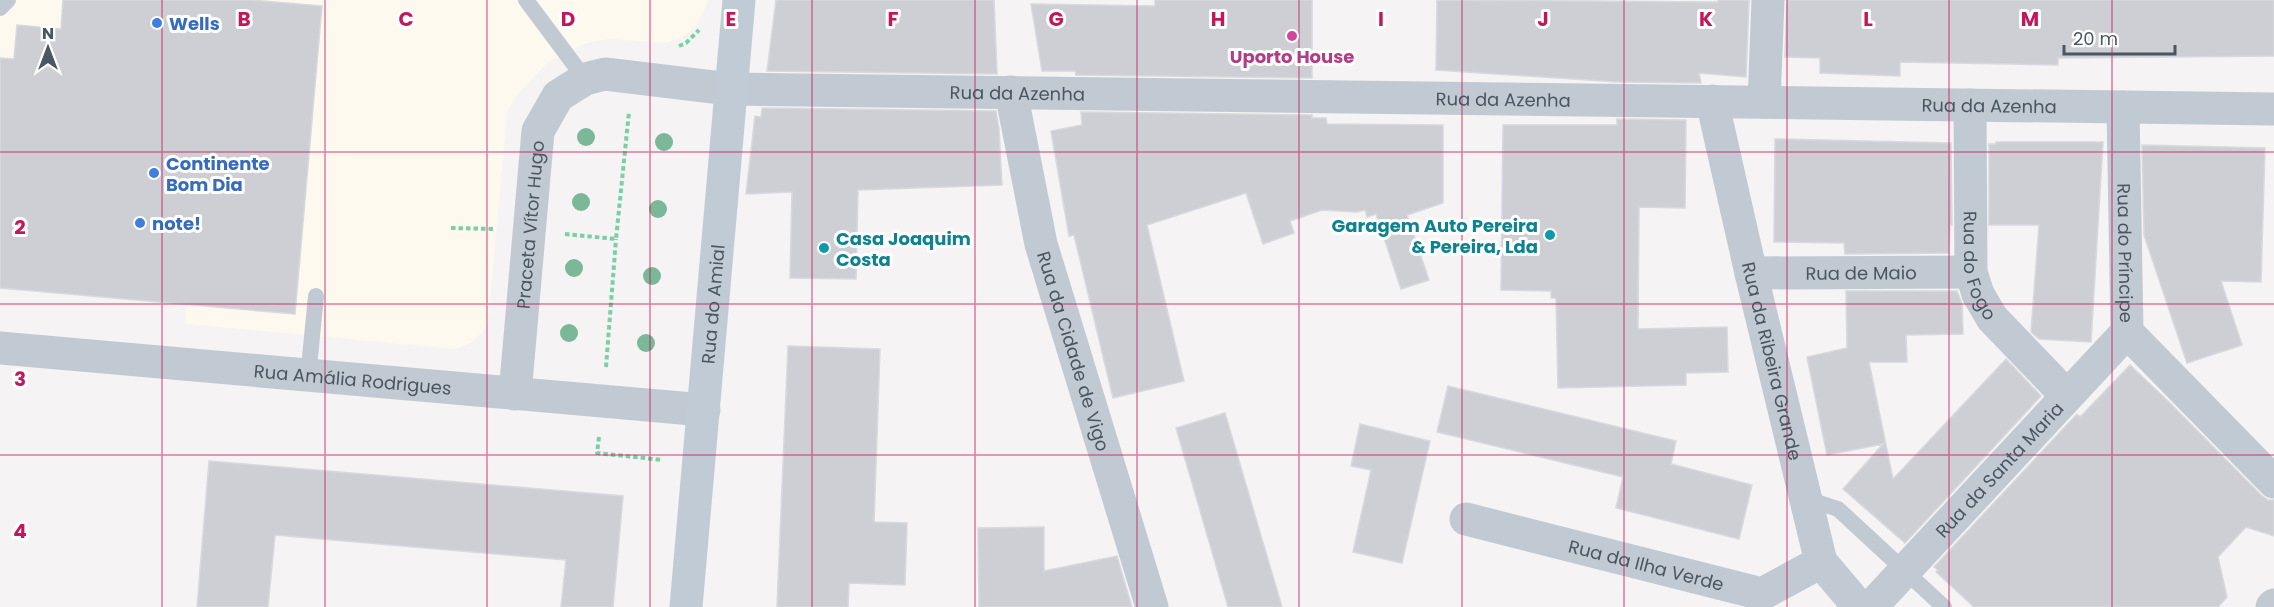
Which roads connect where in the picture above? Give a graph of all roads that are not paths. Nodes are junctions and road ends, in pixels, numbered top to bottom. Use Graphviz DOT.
graph roads {
  1 [pos="8,0"];
  2 [pos="526,0"];
  3 [pos="1768,0"];
  4 [pos="0,8"];
  5 [pos="738,15"];
  6 [pos="585,80"];
  7 [pos="730,89"];
  8 [pos="1011,92"];
  9 [pos="1712,101"];
  10 [pos="1764,102"];
  11 [pos="1970,105"];
  12 [pos="2123,106"];
  13 [pos="2274,109"];
  14 [pos="1971,272"];
  15 [pos="1751,273"];
  16 [pos="316,296"];
  17 [pos="2127,332"];
  18 [pos="0,348"];
  19 [pos="308,376"];
  20 [pos="515,394"];
  21 [pos="2067,396"];
  22 [pos="704,410"];
  23 [pos="2274,482"];
  24 [pos="1807,499"];
  25 [pos="1466,519"];
  26 [pos="1821,562"];
  27 [pos="1905,570"];
  28 [pos="686,607"];
  29 [pos="1152,607"];
  30 [pos="1859,607"];
  31 [pos="1870,607"];
  32 [pos="1944,607"];
  1 -- 4 [label="lane"];
  2 -- 6 [label="lane"];
  3 -- 10 [label="street"];
  5 -- 7 [label="main road, Rua do Amial"];
  6 -- 7 [label="street, Praceta Vítor Hugo"];
  6 -- 20 [label="street, Praceta Vítor Hugo"];
  7 -- 8 [label="street, Rua da Azenha"];
  7 -- 22 [label="main road, Rua do Amial"];
  8 -- 9 [label="street, Rua da Azenha"];
  8 -- 29 [label="street, Rua da Cidade de Vigo"];
  9 -- 10 [label="street, Rua da Azenha"];
  9 -- 15 [label="street, Rua da Ribeira Grande"];
  10 -- 11 [label="street, Rua da Azenha"];
  11 -- 12 [label="street, Rua da Azenha"];
  11 -- 14 [label="street, Rua do Fogo"];
  12 -- 13 [label="street, Rua da Azenha"];
  12 -- 17 [label="street, Rua do Príncipe"];
  14 -- 15 [label="street, Rua de Maio"];
  14 -- 21 [label="street, Rua do Fogo"];
  15 -- 24 [label="street, Rua da Ribeira Grande"];
  16 -- 19 [label="lane"];
  17 -- 21 [label="street, Rua da Santa Maria"];
  17 -- 23 [label="street, Rua do Príncipe"];
  18 -- 19 [label="street, Rua Amália Rodrigues"];
  19 -- 20 [label="street, Rua Amália Rodrigues"];
  20 -- 22 [label="street, Rua Amália Rodrigues"];
  21 -- 27 [label="street, Rua da Santa Maria"];
  22 -- 28 [label="main road, Rua do Amial"];
  24 -- 26 [label="street, Rua da Ribeira Grande"];
  24 -- 27 [label="lane"];
  25 -- 26 [label="street, Rua da Ilha Verde"];
  26 -- 30 [label="street, Rua da Ribeira Grande"];
  27 -- 31 [label="street, Rua da Santa Maria"];
  27 -- 32 [label="lane"];
}
